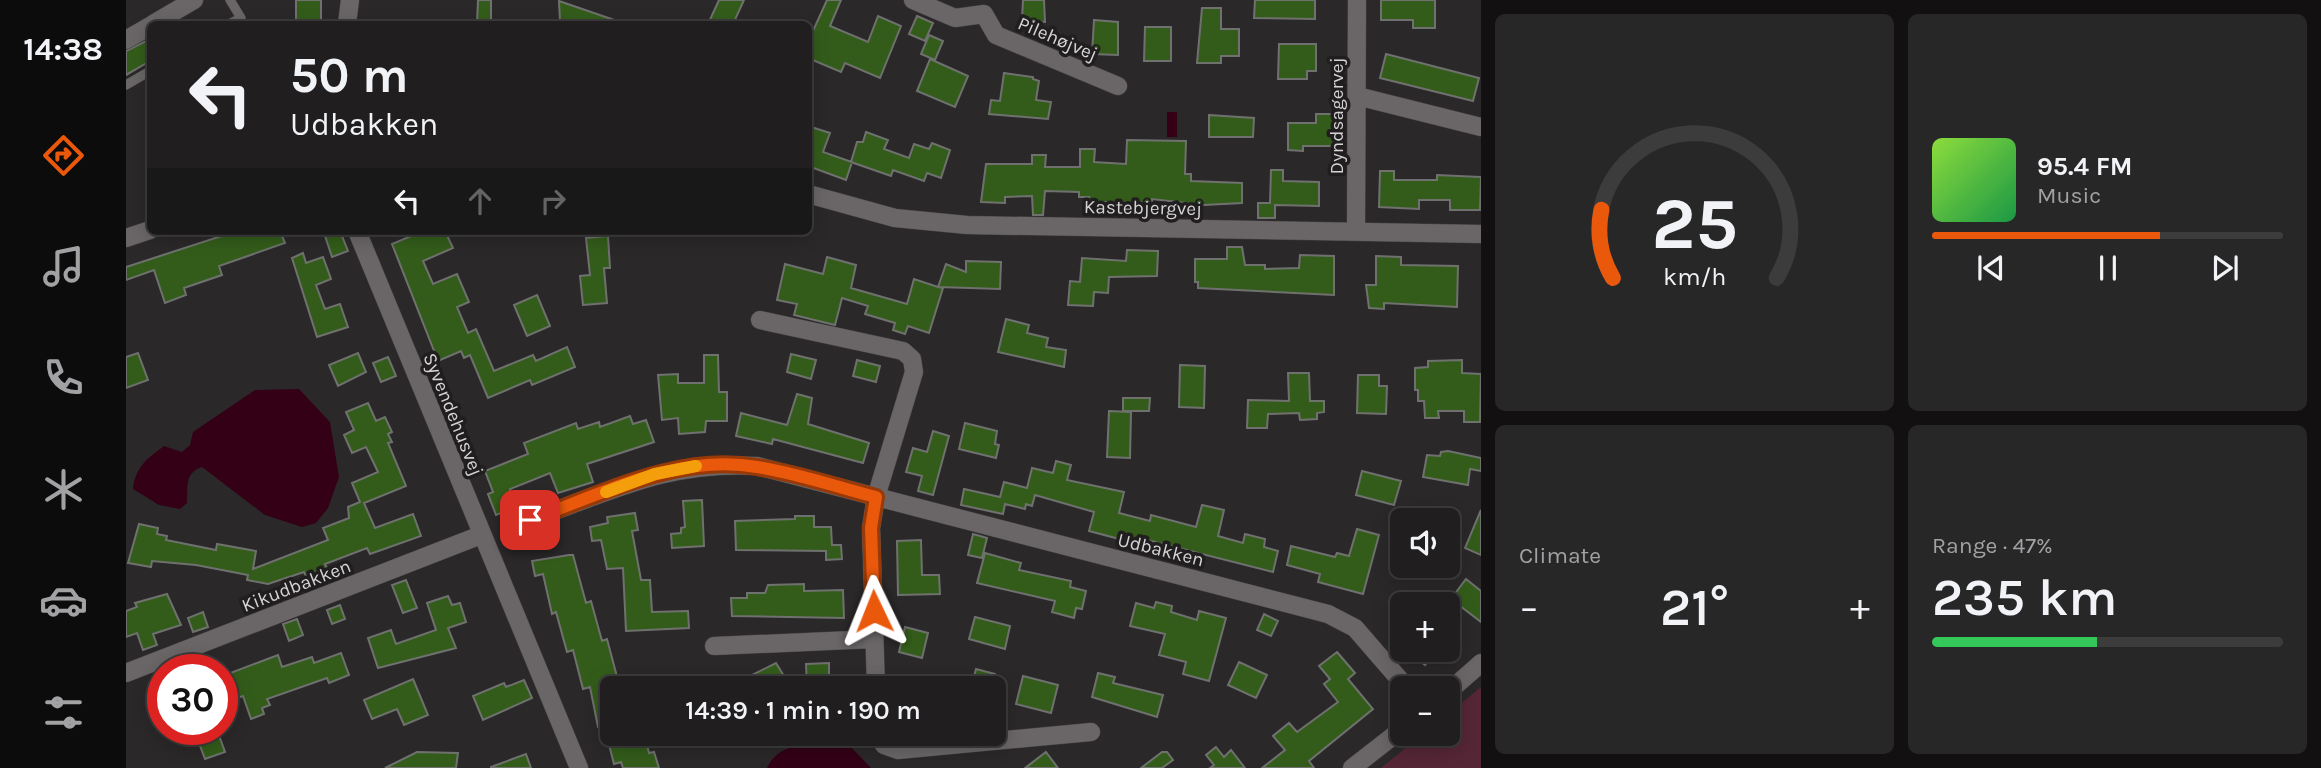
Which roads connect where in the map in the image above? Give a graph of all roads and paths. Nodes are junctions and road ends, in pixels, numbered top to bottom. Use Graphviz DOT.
graph roads {
  1 [pos="194,0"];
  2 [pos="230,0"];
  3 [pos="351,0"];
  4 [pos="913,0"];
  5 [pos="1357,0"];
  6 [pos="988,7"];
  7 [pos="158,21"];
  8 [pos="235,21"];
  9 [pos="348,21"];
  10 [pos="147,27"];
  11 [pos="126,40"];
  12 [pos="147,73"];
  13 [pos="126,85"];
  14 [pos="1118,86"];
  15 [pos="1357,96"];
  16 [pos="1481,127"];
  17 [pos="812,195"];
  18 [pos="147,231"];
  19 [pos="1356,231"];
  20 [pos="1481,234"];
  21 [pos="359,235"];
  22 [pos="126,238"];
  23 [pos="760,320"];
  24 [pos="876,497"];
  25 [pos="530,520"];
  26 [pos="481,536"];
  27 [pos="874,639"];
  28 [pos="714,646"];
  29 [pos="1481,663"];
  30 [pos="126,673"];
  31 [pos="876,676"];
  32 [pos="1397,676"];
  33 [pos="1460,682"];
  34 [pos="1091,732"];
  35 [pos="1390,738"];
  36 [pos="1006,740"];
  37 [pos="887,746"];
  38 [pos="941,746"];
  39 [pos="579,768"];
  40 [pos="1352,768"];
  1 -- 7 [label="street"];
  2 -- 8 [label="lane"];
  3 -- 9 [label="street"];
  4 -- 6 [label="street, Pilehøjvej"];
  5 -- 15 [label="street, Dyndsagervej"];
  6 -- 14 [label="street, Pilehøjvej"];
  10 -- 11 [label="street"];
  12 -- 13 [label="lane"];
  15 -- 16 [label="street"];
  15 -- 19 [label="street, Dyndsagervej"];
  17 -- 19 [label="street, Kastebjergvej"];
  18 -- 22 [label="street"];
  19 -- 20 [label="street, Kastebjergvej"];
  21 -- 26 [label="street, Syvendehusvej"];
  23 -- 24 [label="street"];
  24 -- 25 [label="street, Udbakken"];
  24 -- 27 [label="street"];
  24 -- 32 [label="street, Udbakken"];
  26 -- 30 [label="street, Kikudbakken"];
  26 -- 39 [label="street, Syvendehusvej"];
  27 -- 28 [label="street"];
  27 -- 31 [label="street"];
  29 -- 33 [label="street"];
  34 -- 36 [label="street"];
  35 -- 40 [label="street"];
  37 -- 38 [label="street"];
}
